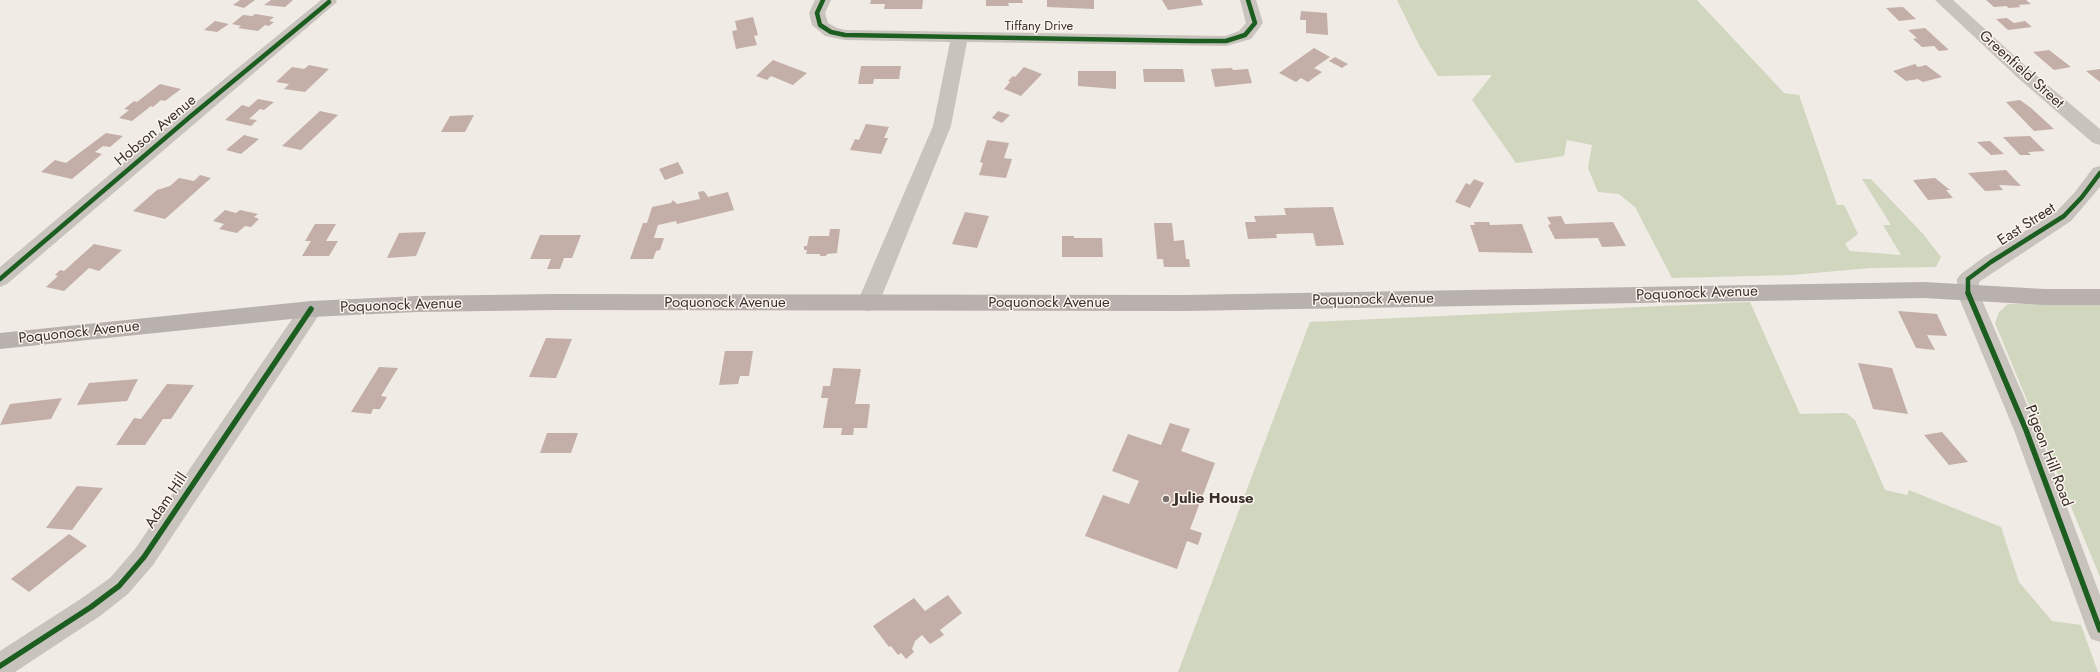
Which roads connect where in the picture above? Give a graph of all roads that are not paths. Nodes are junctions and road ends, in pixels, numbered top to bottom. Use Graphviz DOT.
graph roads {
  1 [pos="823,0"];
  2 [pos="1248,0"];
  3 [pos="1943,0"];
  4 [pos="329,2"];
  5 [pos="959,38"];
  6 [pos="2100,139"];
  7 [pos="2100,173"];
  8 [pos="0,279"];
  9 [pos="1968,293"];
  10 [pos="2100,296"];
  11 [pos="868,303"];
  12 [pos="312,309"];
  13 [pos="0,341"];
  14 [pos="2100,630"];
  15 [pos="0,666"];
  1 -- 5 [label="street, Tiffany Drive"];
  2 -- 5 [label="street, Tiffany Drive"];
  3 -- 6 [label="street, Greenfield Street"];
  4 -- 8 [label="street, Hobson Avenue"];
  5 -- 11 [label="street"];
  7 -- 9 [label="street, East Street"];
  9 -- 10 [label="main road, Poquonock Avenue"];
  9 -- 11 [label="main road, Poquonock Avenue"];
  9 -- 14 [label="street, Pigeon Hill Road"];
  11 -- 12 [label="main road, Poquonock Avenue"];
  12 -- 13 [label="main road, Poquonock Avenue"];
  12 -- 15 [label="street, Adam Hill"];
}
